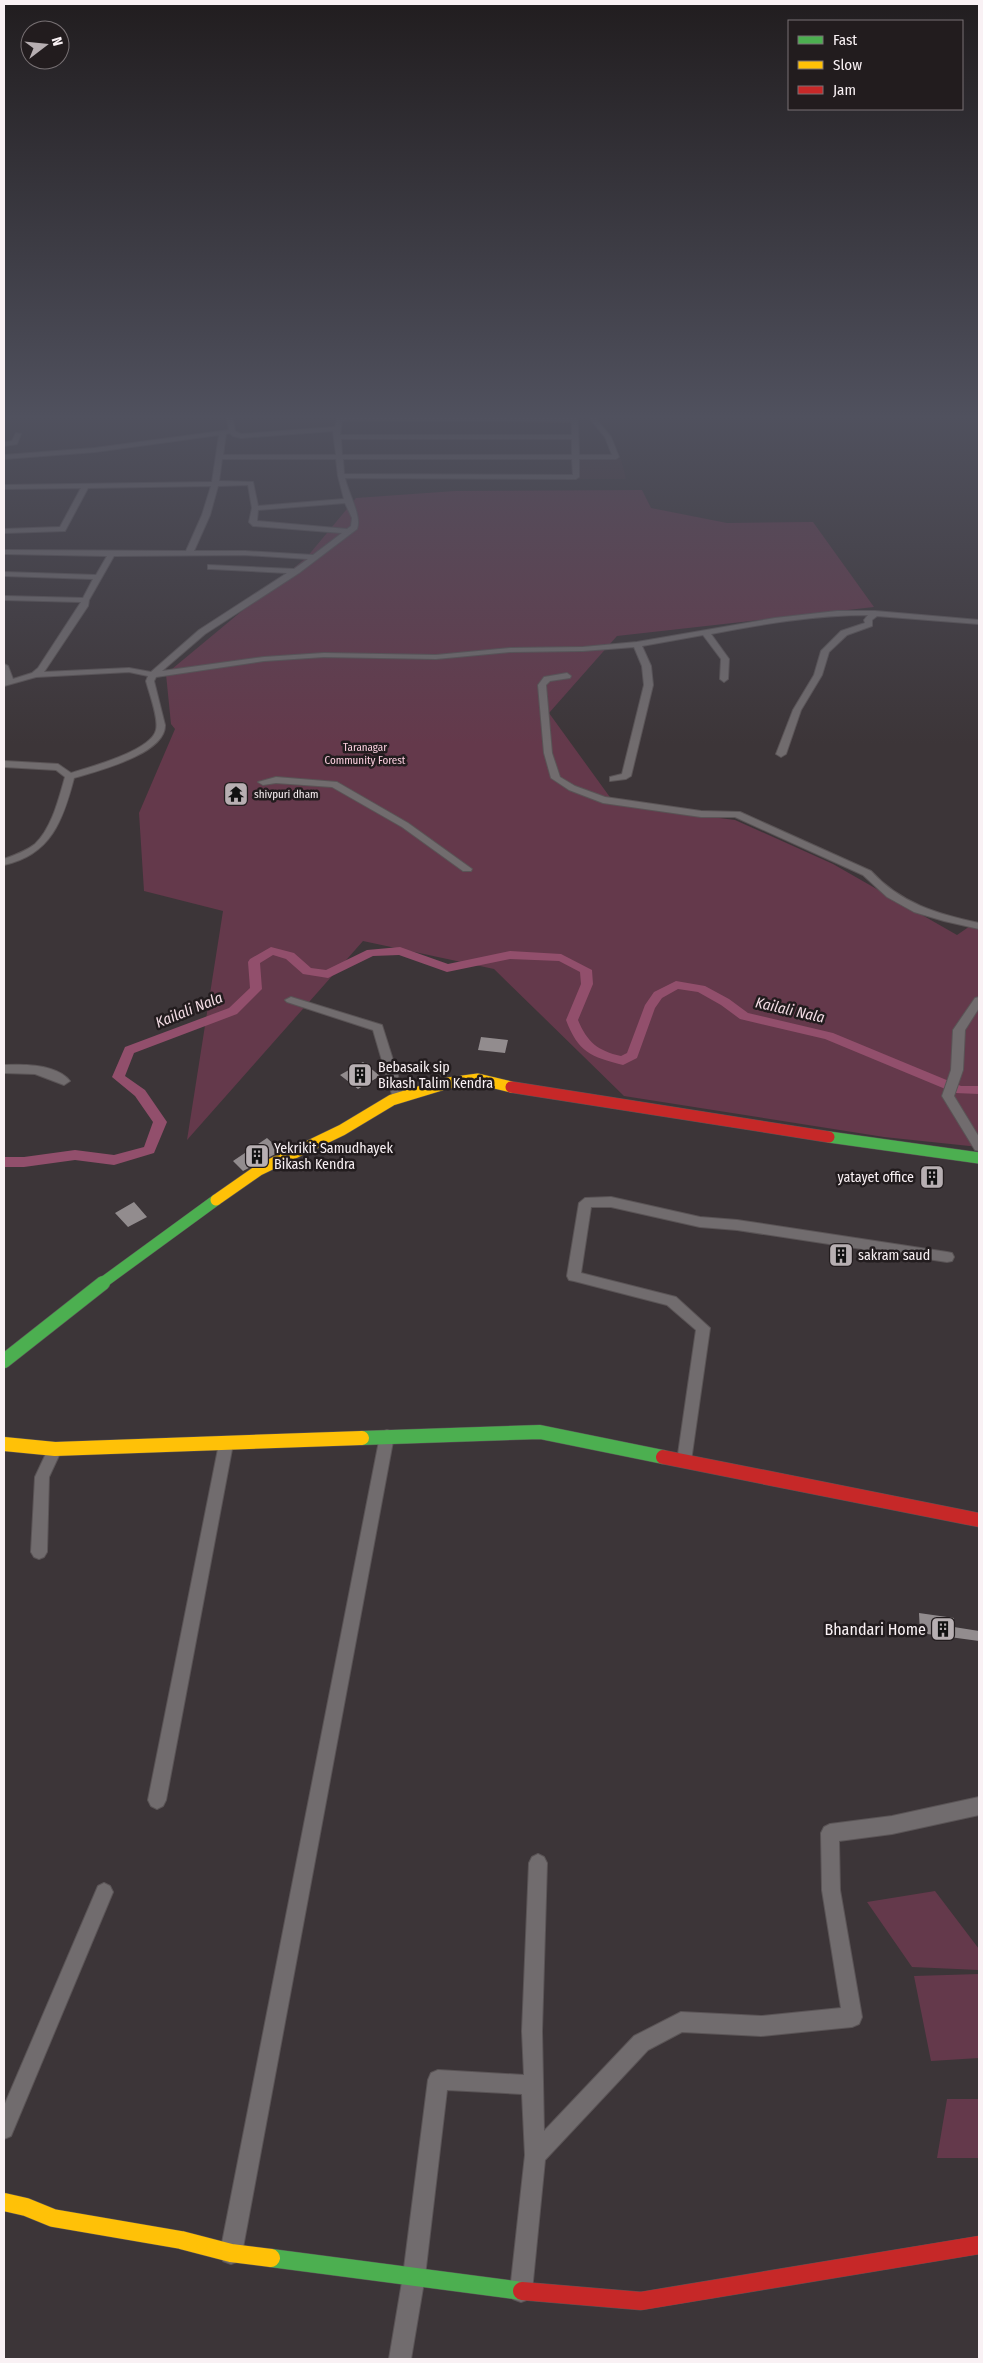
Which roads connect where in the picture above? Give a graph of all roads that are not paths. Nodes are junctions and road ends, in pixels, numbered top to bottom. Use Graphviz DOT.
graph roads {
  1 [pos="65,524"];
  2 [pos="202,524"];
  3 [pos="260,524"];
  4 [pos="356,524"];
  5 [pos="4,531"];
  6 [pos="348,531"];
  7 [pos="4,552"];
  8 [pos="189,553"];
  9 [pos="112,554"];
  10 [pos="314,557"];
  11 [pos="211,567"];
  12 [pos="296,571"];
  13 [pos="4,574"];
  14 [pos="99,577"];
  15 [pos="4,598"];
  16 [pos="85,600"];
  17 [pos="875,613"];
  18 [pos="979,622"];
  19 [pos="706,633"];
  20 [pos="637,644"];
  21 [pos="4,666"];
  22 [pos="35,675"];
  23 [pos="153,675"];
  24 [pos="567,676"];
  25 [pos="724,679"];
  26 [pos="7,683"];
  27 [pos="781,754"];
  28 [pos="4,764"];
  29 [pos="70,776"];
  30 [pos="613,779"];
  31 [pos="263,782"];
  32 [pos="4,862"];
  33 [pos="467,869"];
  34 [pos="979,926"];
  35 [pos="291,1000"];
  36 [pos="979,1000"];
  37 [pos="4,1069"];
  38 [pos="64,1081"];
  39 [pos="399,1098"];
  40 [pos="979,1147"];
  41 [pos="979,1158"];
  42 [pos="947,1257"];
  43 [pos="4,1361"];
  44 [pos="387,1436"];
  45 [pos="4,1444"];
  46 [pos="226,1444"];
  47 [pos="55,1449"];
  48 [pos="684,1460"];
  49 [pos="979,1520"];
  50 [pos="39,1552"];
  51 [pos="157,1800"];
  52 [pos="979,1806"];
  53 [pos="538,1864"];
  54 [pos="104,1892"];
  55 [pos="4,2129"];
  56 [pos="535,2155"];
  57 [pos="4,2202"];
  58 [pos="979,2245"];
  59 [pos="231,2253"];
  60 [pos="414,2276"];
  61 [pos="520,2291"];
  62 [pos="400,2359"];
  1 -- 5 [label="street"];
  2 -- 8 [label="street"];
  3 -- 6 [label="street"];
  4 -- 6 [label="street"];
  6 -- 10 [label="street"];
  7 -- 9 [label="street"];
  8 -- 9 [label="street"];
  8 -- 10 [label="street"];
  9 -- 14 [label="street"];
  10 -- 12 [label="street"];
  11 -- 12 [label="street"];
  12 -- 23 [label="street"];
  13 -- 14 [label="street"];
  14 -- 16 [label="street"];
  15 -- 16 [label="street"];
  16 -- 22 [label="street"];
  17 -- 18 [label="street"];
  17 -- 19 [label="street"];
  17 -- 27 [label="street"];
  19 -- 20 [label="street"];
  19 -- 25 [label="street"];
  20 -- 23 [label="street"];
  20 -- 30 [label="street"];
  21 -- 26 [label="street"];
  22 -- 23 [label="street"];
  22 -- 26 [label="street"];
  23 -- 29 [label="street"];
  24 -- 34 [label="street"];
  28 -- 29 [label="street"];
  29 -- 32 [label="street"];
  31 -- 33 [label="street"];
  35 -- 39 [label="street"];
  36 -- 40 [label="street"];
  37 -- 38 [label="street"];
  39 -- 41 [label="main road"];
  39 -- 43 [label="main road"];
  42 -- 48 [label="street"];
  44 -- 46 [label="main road"];
  44 -- 48 [label="main road"];
  44 -- 59 [label="street"];
  45 -- 47 [label="main road"];
  46 -- 47 [label="main road"];
  46 -- 51 [label="street"];
  47 -- 50 [label="street"];
  48 -- 49 [label="main road"];
  52 -- 56 [label="street"];
  53 -- 56 [label="street"];
  54 -- 55 [label="street"];
  56 -- 60 [label="street"];
  56 -- 61 [label="street"];
  57 -- 59 [label="main road"];
  58 -- 61 [label="main road"];
  59 -- 60 [label="main road"];
  60 -- 61 [label="main road"];
  60 -- 62 [label="street"];
}
